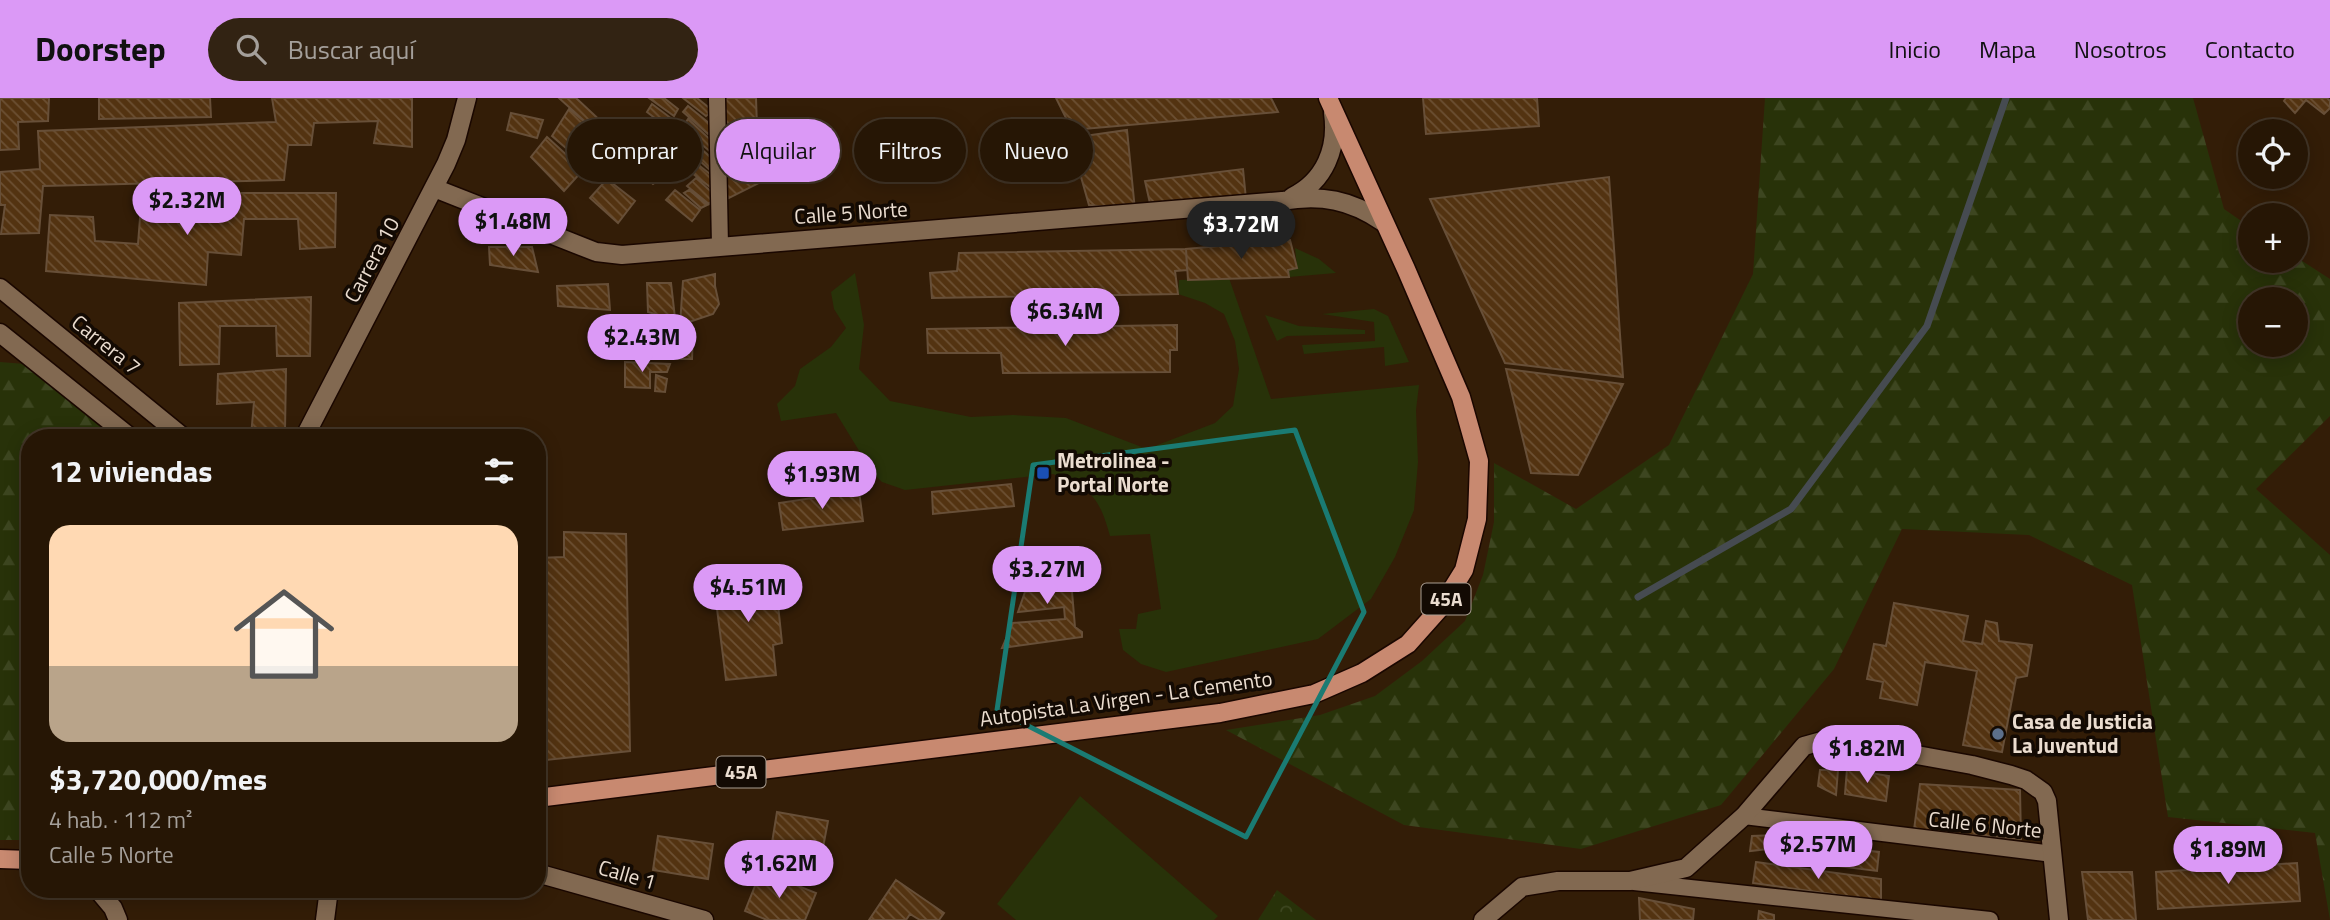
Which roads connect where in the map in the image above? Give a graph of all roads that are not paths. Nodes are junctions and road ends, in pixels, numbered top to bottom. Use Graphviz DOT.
graph roads {
  1 [pos="467,98"];
  2 [pos="717,98"];
  3 [pos="1330,103"];
  4 [pos="434,188"];
  5 [pos="1282,201"];
  6 [pos="1383,222"];
  7 [pos="720,245"];
  8 [pos="0,288"];
  9 [pos="0,333"];
  10 [pos="120,429"];
  11 [pos="173,429"];
  12 [pos="309,429"];
  13 [pos="546,798"];
  14 [pos="1744,816"];
  15 [pos="2053,854"];
  16 [pos="0,859"];
  17 [pos="21,860"];
  18 [pos="546,876"];
  19 [pos="1630,881"];
  20 [pos="105,898"];
  21 [pos="328,898"];
  22 [pos="118,920"];
  23 [pos="324,920"];
  24 [pos="704,920"];
  25 [pos="1483,920"];
  26 [pos="1990,920"];
  27 [pos="2059,920"];
  1 -- 4 [label="street, Carrera 10"];
  2 -- 7 [label="street"];
  3 -- 5 [label="street, Calle 5 Norte"];
  3 -- 6 [label="main road, Autopista La Virgen - La Cemento / 45A"];
  4 -- 7 [label="street, Calle 5 Norte"];
  4 -- 12 [label="street, Carrera 10"];
  5 -- 6 [label="street, Calle 5 Norte"];
  5 -- 7 [label="street, Calle 5 Norte"];
  6 -- 13 [label="main road, Autopista La Virgen - La Cemento / 45A"];
  8 -- 11 [label="street, Carrera 7"];
  9 -- 10 [label="street"];
  14 -- 15 [label="street, Calle 6 Norte"];
  14 -- 15 [label="street"];
  14 -- 19 [label="street"];
  15 -- 27 [label="street"];
  16 -- 17 [label="main road"];
  18 -- 24 [label="street, Calle 1"];
  19 -- 25 [label="street"];
  19 -- 26 [label="street"];
  20 -- 22 [label="street"];
  21 -- 23 [label="street"];
}
